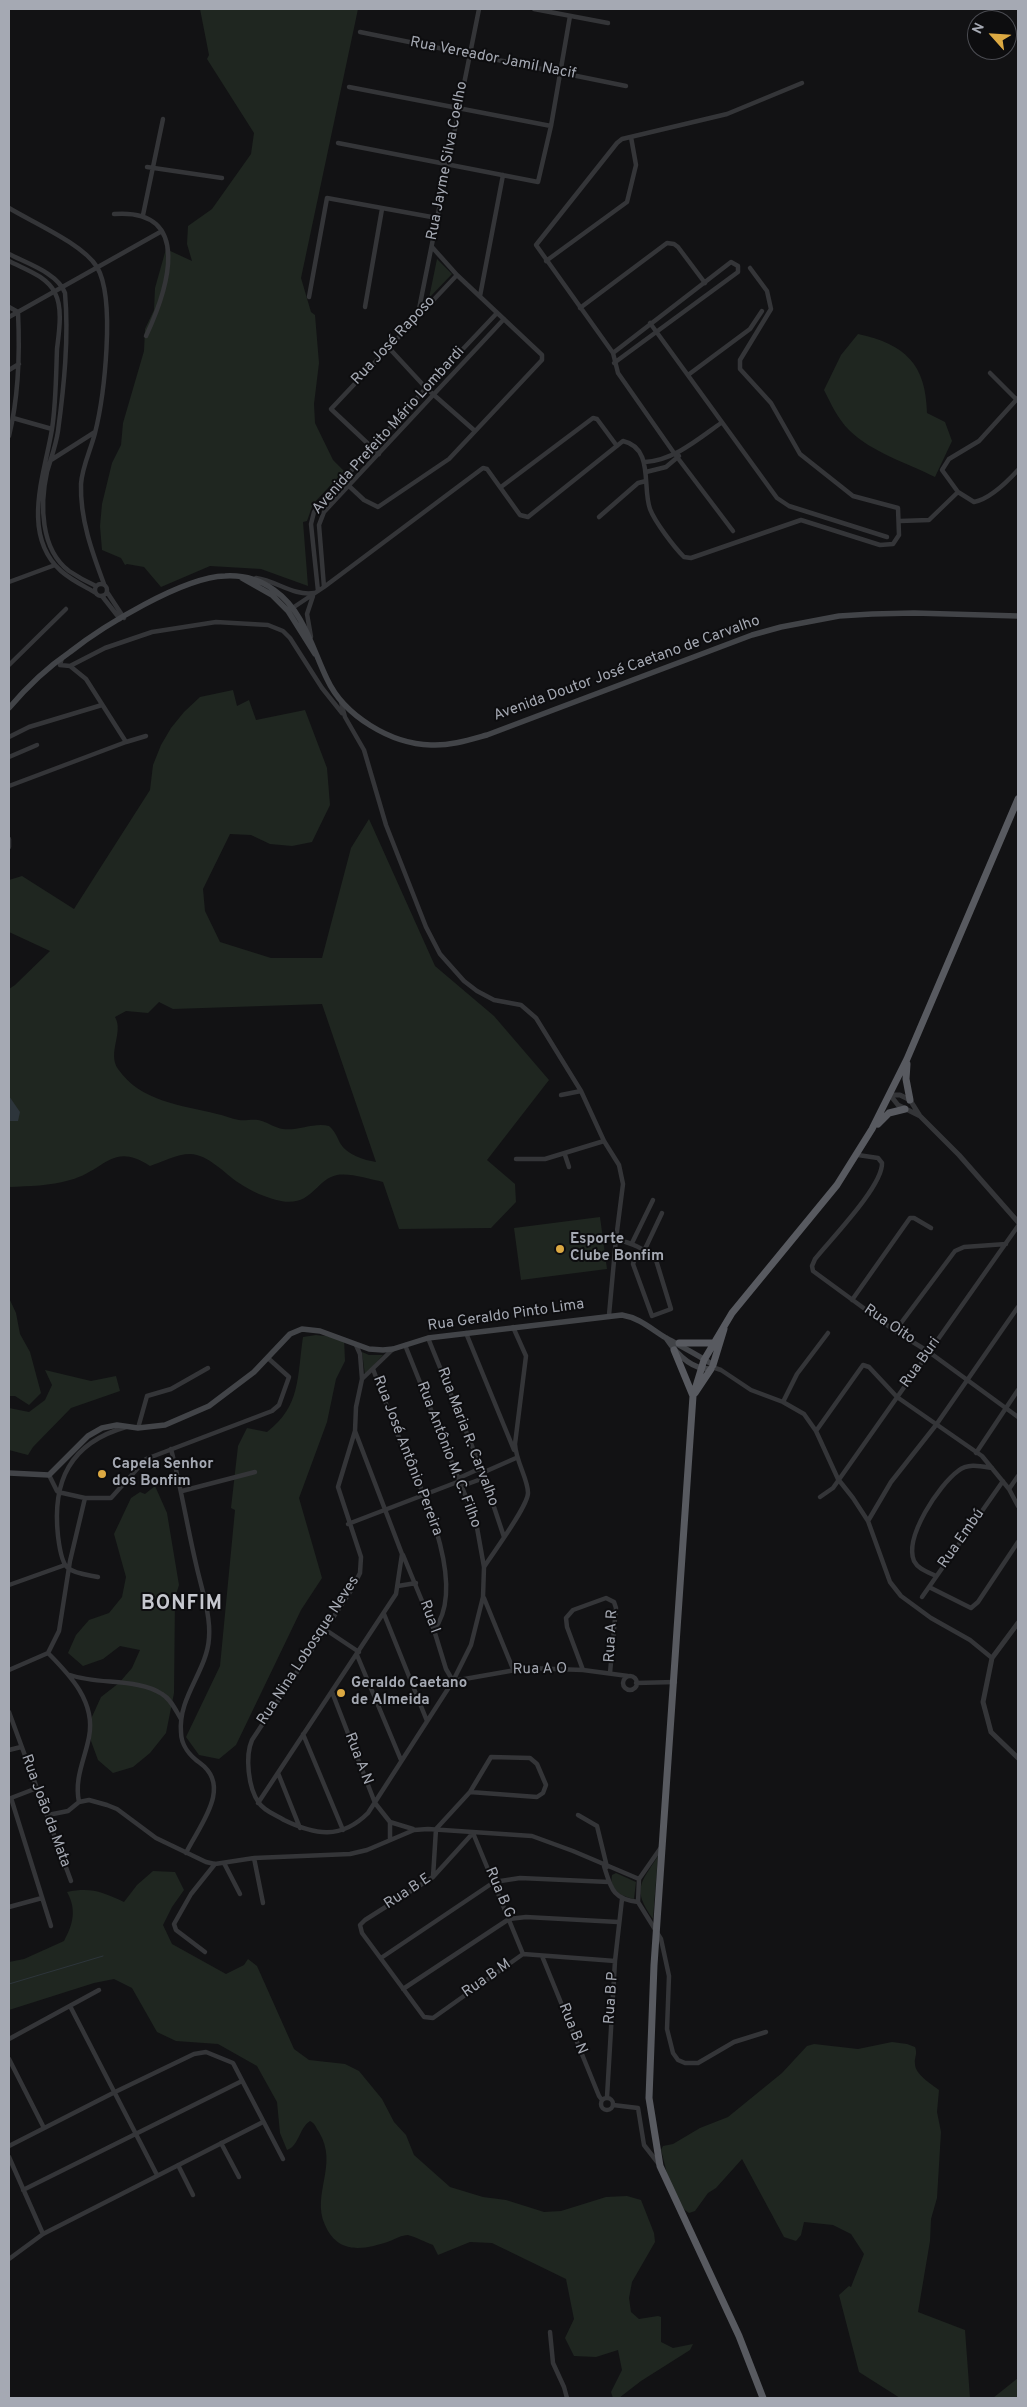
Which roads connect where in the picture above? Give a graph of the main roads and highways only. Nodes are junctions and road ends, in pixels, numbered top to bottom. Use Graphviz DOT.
graph roads {
  1 [pos="240,577"];
  2 [pos="291,609"];
  3 [pos="988,615"];
  4 [pos="1018,616"];
  5 [pos="1018,621"];
  6 [pos="315,654"];
  7 [pos="10,705"];
  8 [pos="1018,799"];
  9 [pos="907,1059"];
  10 [pos="910,1100"];
  11 [pos="905,1108"];
  12 [pos="872,1129"];
  13 [pos="725,1324"];
  14 [pos="666,1338"];
  15 [pos="679,1343"];
  16 [pos="713,1343"];
  17 [pos="674,1350"];
  18 [pos="704,1360"];
  19 [pos="712,1367"];
  20 [pos="701,1369"];
  21 [pos="694,1396"];
  22 [pos="9,1473"];
  23 [pos="763,2398"];
  1 -- 2 [label="main road, Avenida Doutor José Caetano de Carvalho"];
  1 -- 2 [label="main road, Avenida Doutor José Caetano de Carvalho"];
  1 -- 7 [label="main road, Avenida Doutor José Caetano de Carvalho"];
  2 -- 6 [label="main road, Avenida Doutor José Caetano de Carvalho"];
  2 -- 6 [label="main road, Avenida Doutor José Caetano de Carvalho"];
  3 -- 4 [label="main road"];
  3 -- 5 [label="main road"];
  3 -- 6 [label="main road, Avenida Doutor José Caetano de Carvalho"];
  8 -- 9 [label="highway"];
  9 -- 10 [label="highway"];
  9 -- 12 [label="highway"];
  11 -- 12 [label="highway"];
  12 -- 13 [label="highway"];
  13 -- 16 [label="highway"];
  13 -- 19 [label="highway"];
  14 -- 15 [label="main road"];
  14 -- 17 [label="main road"];
  14 -- 22 [label="main road, Rua Geraldo Pinto Lima"];
  15 -- 16 [label="highway"];
  15 -- 18 [label="main road"];
  16 -- 18 [label="highway"];
  17 -- 20 [label="main road"];
  17 -- 21 [label="highway"];
  18 -- 19 [label="main road"];
  18 -- 20 [label="highway"];
  19 -- 20 [label="main road"];
  19 -- 21 [label="highway"];
  20 -- 21 [label="highway"];
  21 -- 23 [label="highway"];
}
